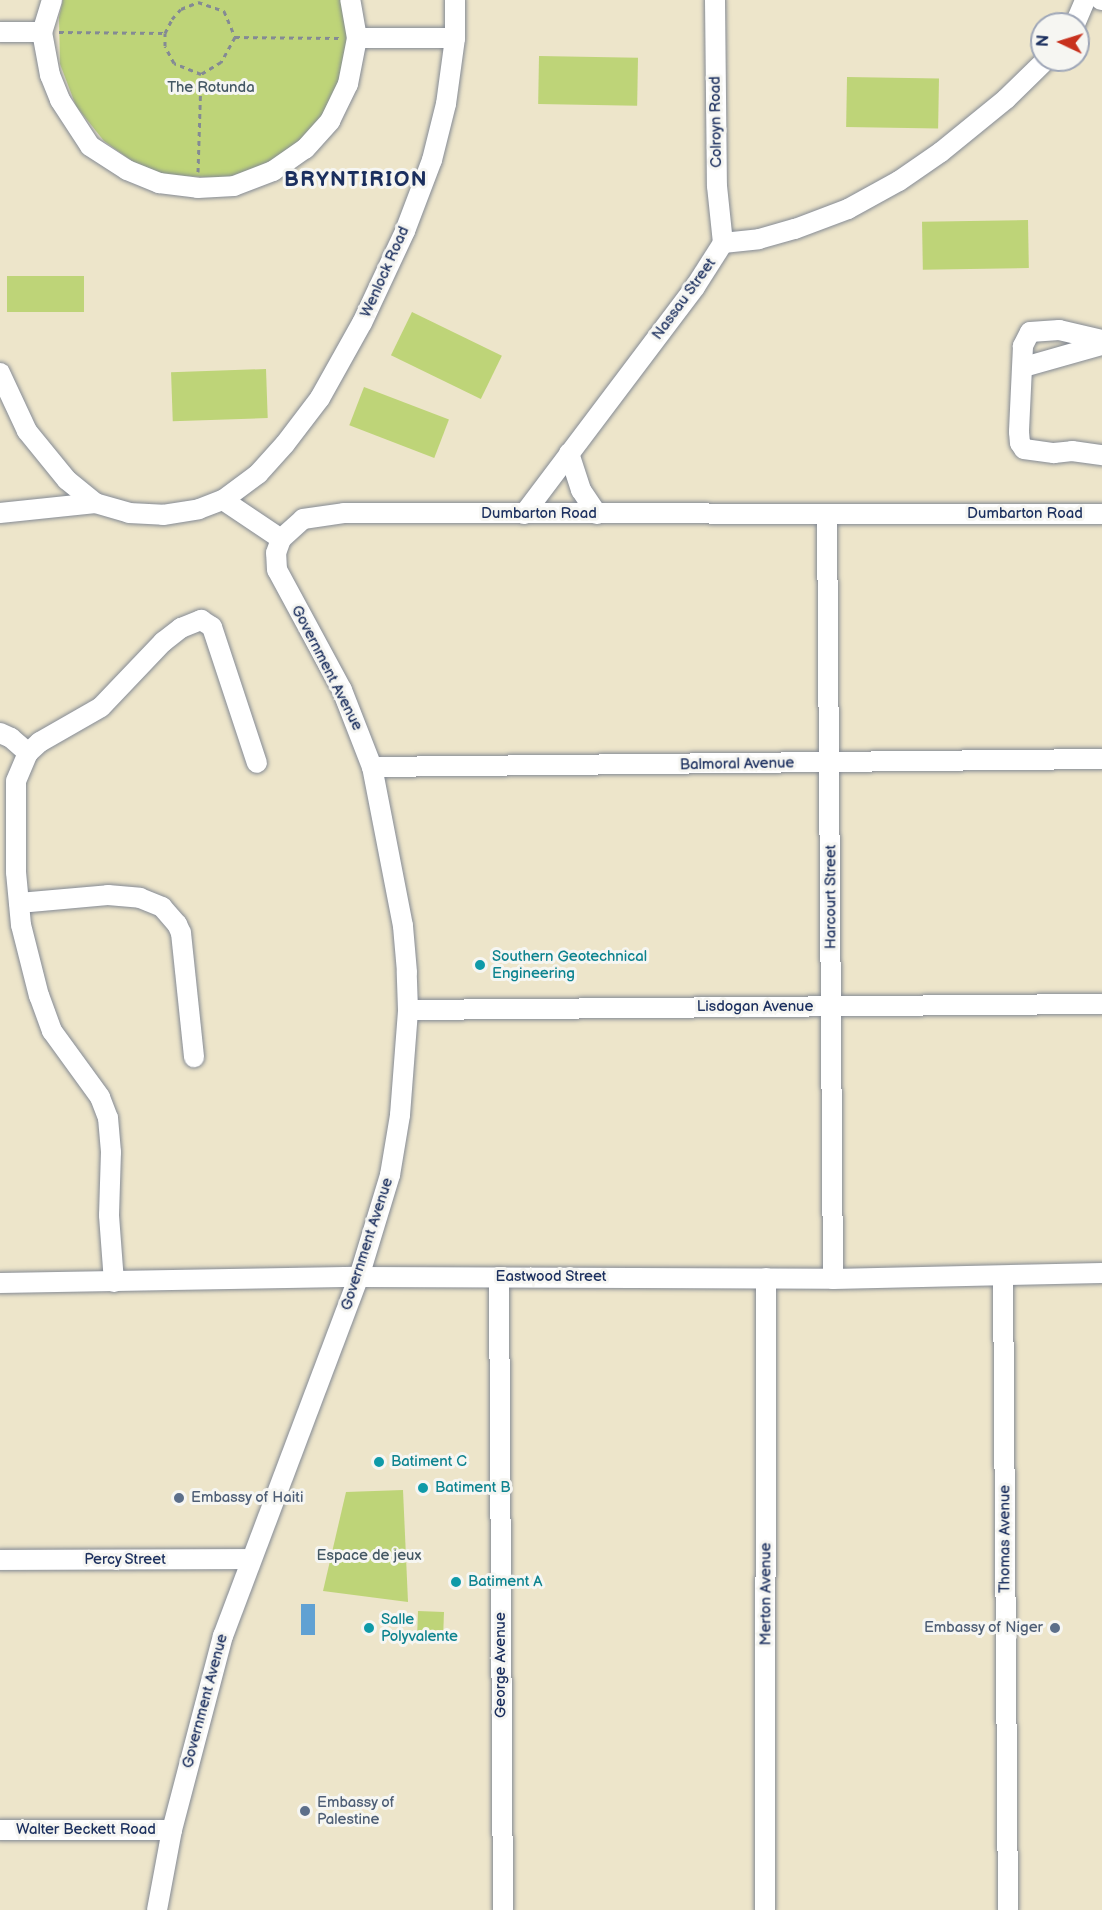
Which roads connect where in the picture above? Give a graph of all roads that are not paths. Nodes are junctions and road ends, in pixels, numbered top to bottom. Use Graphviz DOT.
graph roads {
  1 [pos="52,0"];
  2 [pos="350,0"];
  3 [pos="455,0"];
  4 [pos="715,0"];
  5 [pos="0,32"];
  6 [pos="42,32"];
  7 [pos="357,38"];
  8 [pos="456,38"];
  9 [pos="1034,72"];
  10 [pos="723,243"];
  11 [pos="1102,340"];
  12 [pos="1102,345"];
  13 [pos="1024,367"];
  14 [pos="0,373"];
  15 [pos="569,453"];
  16 [pos="1102,455"];
  17 [pos="223,500"];
  18 [pos="95,503"];
  19 [pos="0,513"];
  20 [pos="524,514"];
  21 [pos="597,514"];
  22 [pos="826,514"];
  23 [pos="1102,514"];
  24 [pos="281,539"];
  25 [pos="0,733"];
  26 [pos="28,753"];
  27 [pos="1102,759"];
  28 [pos="256,763"];
  29 [pos="831,763"];
  30 [pos="372,767"];
  31 [pos="8,842"];
  32 [pos="19,903"];
  33 [pos="1102,1004"];
  34 [pos="831,1006"];
  35 [pos="408,1010"];
  36 [pos="194,1057"];
  37 [pos="1102,1273"];
  38 [pos="1003,1276"];
  39 [pos="359,1277"];
  40 [pos="499,1277"];
  41 [pos="766,1278"];
  42 [pos="833,1279"];
  43 [pos="114,1282"];
  44 [pos="0,1283"];
  45 [pos="250,1559"];
  46 [pos="0,1560"];
  47 [pos="0,1830"];
  48 [pos="172,1830"];
  49 [pos="157,1910"];
  50 [pos="502,1910"];
  51 [pos="765,1910"];
  52 [pos="1008,1910"];
  1 -- 6 [label="street"];
  2 -- 7 [label="street"];
  3 -- 8 [label="street, Wenlock Road"];
  4 -- 10 [label="street, Colroyn Road"];
  5 -- 6 [label="street"];
  6 -- 7 [label="street"];
  7 -- 8 [label="street"];
  8 -- 17 [label="street, Wenlock Road"];
  9 -- 10 [label="street, Nassau Street"];
  10 -- 15 [label="street, Nassau Street"];
  11 -- 13 [label="street"];
  12 -- 13 [label="street"];
  13 -- 16 [label="street"];
  14 -- 18 [label="street"];
  15 -- 20 [label="street, Nassau Street"];
  15 -- 21 [label="street"];
  17 -- 18 [label="street"];
  17 -- 24 [label="street"];
  18 -- 19 [label="street"];
  20 -- 21 [label="street, Dumbarton Road"];
  20 -- 24 [label="street, Dumbarton Road"];
  21 -- 22 [label="street, Dumbarton Road"];
  22 -- 23 [label="street, Dumbarton Road"];
  22 -- 29 [label="street, Harcourt Street"];
  24 -- 30 [label="street, Government Avenue"];
  25 -- 26 [label="street"];
  26 -- 28 [label="street"];
  26 -- 31 [label="street"];
  27 -- 29 [label="street, Balmoral Avenue"];
  29 -- 30 [label="street, Balmoral Avenue"];
  29 -- 34 [label="street, Harcourt Street"];
  30 -- 35 [label="street, Government Avenue"];
  31 -- 32 [label="street"];
  32 -- 36 [label="street"];
  32 -- 43 [label="street"];
  33 -- 34 [label="street, Lisdogan Avenue"];
  34 -- 35 [label="street, Lisdogan Avenue"];
  34 -- 42 [label="street, Harcourt Street"];
  35 -- 39 [label="street, Government Avenue"];
  37 -- 38 [label="street, Eastwood Street"];
  38 -- 42 [label="street, Eastwood Street"];
  38 -- 52 [label="street, Thomas Avenue"];
  39 -- 40 [label="street, Eastwood Street"];
  39 -- 43 [label="street, Eastwood Street"];
  39 -- 45 [label="street, Government Avenue"];
  40 -- 41 [label="street, Eastwood Street"];
  40 -- 50 [label="street, George Avenue"];
  41 -- 42 [label="street, Eastwood Street"];
  41 -- 51 [label="street, Merton Avenue"];
  43 -- 44 [label="street, Eastwood Street"];
  45 -- 46 [label="street, Percy Street"];
  45 -- 48 [label="street, Government Avenue"];
  47 -- 48 [label="street, Walter Beckett Road"];
  48 -- 49 [label="street, Government Avenue"];
}
